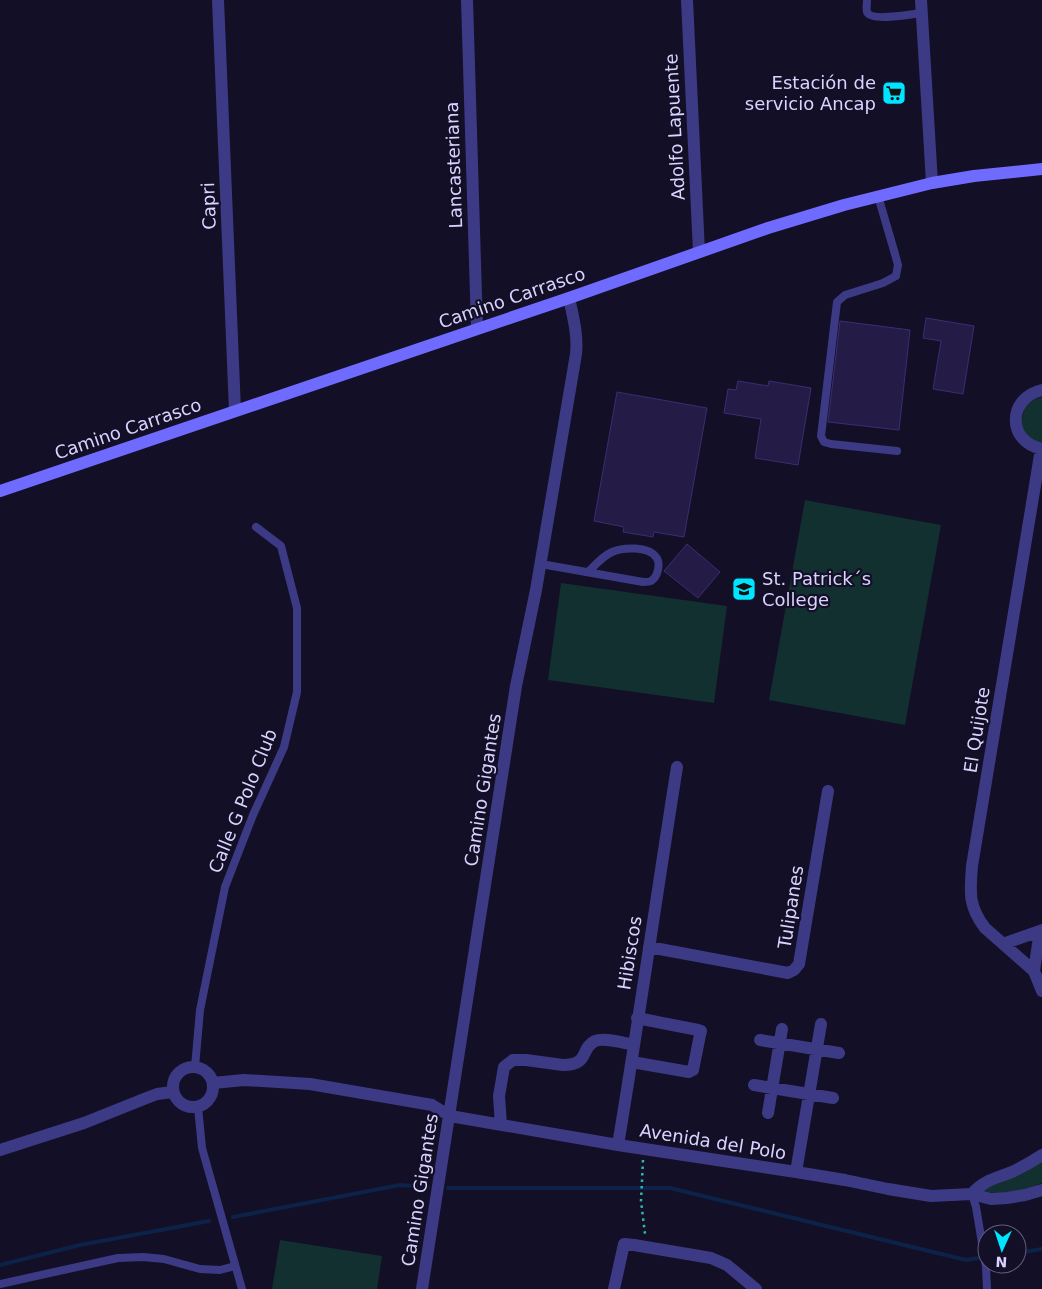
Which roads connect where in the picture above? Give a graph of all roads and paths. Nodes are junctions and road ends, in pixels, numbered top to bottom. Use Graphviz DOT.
graph roads {
  1 [pos="218,0"];
  2 [pos="467,0"];
  3 [pos="687,0"];
  4 [pos="867,0"];
  5 [pos="922,6"];
  6 [pos="1042,169"];
  7 [pos="932,183"];
  8 [pos="878,196"];
  9 [pos="699,252"];
  10 [pos="568,298"];
  11 [pos="476,328"];
  12 [pos="1042,390"];
  13 [pos="235,411"];
  14 [pos="1041,449"];
  15 [pos="897,451"];
  16 [pos="0,491"];
  17 [pos="256,527"];
  18 [pos="541,564"];
  19 [pos="588,572"];
  20 [pos="677,767"];
  21 [pos="828,791"];
  22 [pos="1041,930"];
  23 [pos="1003,944"];
  24 [pos="649,947"];
  25 [pos="1034,971"];
  26 [pos="1042,991"];
  27 [pos="637,1018"];
  28 [pos="821,1024"];
  29 [pos="782,1030"];
  30 [pos="760,1040"];
  31 [pos="779,1043"];
  32 [pos="634,1044"];
  33 [pos="817,1049"];
  34 [pos="839,1053"];
  35 [pos="632,1062"];
  36 [pos="195,1067"];
  37 [pos="213,1083"];
  38 [pos="754,1085"];
  39 [pos="772,1088"];
  40 [pos="173,1092"];
  41 [pos="809,1094"];
  42 [pos="833,1098"];
  43 [pos="198,1107"];
  44 [pos="768,1113"];
  45 [pos="450,1116"];
  46 [pos="500,1125"];
  47 [pos="618,1145"];
  48 [pos="644,1148"];
  49 [pos="0,1150"];
  50 [pos="1042,1155"];
  51 [pos="796,1172"];
  52 [pos="1042,1190"];
  53 [pos="972,1194"];
  54 [pos="646,1247"];
  55 [pos="235,1266"];
  56 [pos="0,1284"];
  57 [pos="242,1289"];
  58 [pos="422,1289"];
  59 [pos="614,1289"];
  60 [pos="756,1289"];
  61 [pos="987,1289"];
  1 -- 13 [label="street, Capri"];
  2 -- 11 [label="street, Lancasteriana"];
  3 -- 9 [label="street, Adolfo Lapuente"];
  4 -- 5 [label="lane"];
  5 -- 7 [label="street"];
  6 -- 7 [label="main road, Camino Carrasco"];
  7 -- 8 [label="main road, Camino Carrasco"];
  8 -- 9 [label="main road, Camino Carrasco"];
  8 -- 15 [label="lane"];
  9 -- 10 [label="main road, Camino Carrasco"];
  10 -- 11 [label="main road, Camino Carrasco"];
  10 -- 18 [label="street, Camino Gigantes"];
  11 -- 13 [label="main road, Camino Carrasco"];
  12 -- 14 [label="street"];
  13 -- 16 [label="main road, Camino Carrasco"];
  14 -- 23 [label="street, El Quijote"];
  17 -- 36 [label="lane, Calle G Polo Club"];
  18 -- 19 [label="lane"];
  18 -- 45 [label="street, Camino Gigantes"];
  19 -- 19 [label="lane"];
  20 -- 24 [label="street, Hibiscos"];
  21 -- 24 [label="street, Tulipanes"];
  22 -- 23 [label="street"];
  22 -- 25 [label="street"];
  23 -- 25 [label="street, El Quijote"];
  24 -- 27 [label="street, Hibiscos"];
  25 -- 26 [label="street, El Quijote"];
  27 -- 32 [label="street, Hibiscos"];
  27 -- 35 [label="street"];
  28 -- 33 [label="street"];
  29 -- 31 [label="street"];
  30 -- 31 [label="street"];
  31 -- 33 [label="street"];
  31 -- 39 [label="street"];
  32 -- 35 [label="street, Hibiscos"];
  32 -- 46 [label="street"];
  33 -- 34 [label="street"];
  33 -- 41 [label="street"];
  35 -- 47 [label="street, Hibiscos"];
  36 -- 37 [label="street"];
  36 -- 40 [label="street"];
  37 -- 43 [label="street"];
  37 -- 45 [label="street, Avenida del Polo"];
  38 -- 39 [label="street"];
  39 -- 41 [label="street"];
  39 -- 44 [label="street"];
  40 -- 43 [label="street"];
  40 -- 49 [label="street"];
  41 -- 42 [label="street"];
  41 -- 51 [label="street"];
  43 -- 55 [label="lane"];
  45 -- 46 [label="street, Avenida del Polo"];
  45 -- 58 [label="street, Camino Gigantes"];
  46 -- 47 [label="street, Avenida del Polo"];
  47 -- 48 [label="street, Avenida del Polo"];
  48 -- 51 [label="street, Avenida del Polo"];
  48 -- 54 [label="path"];
  50 -- 53 [label="street"];
  51 -- 53 [label="street, Avenida del Polo"];
  52 -- 53 [label="street, Avenida del Polo"];
  53 -- 61 [label="lane"];
  54 -- 59 [label="street"];
  54 -- 60 [label="street"];
  55 -- 56 [label="lane"];
  55 -- 57 [label="lane"];
}
